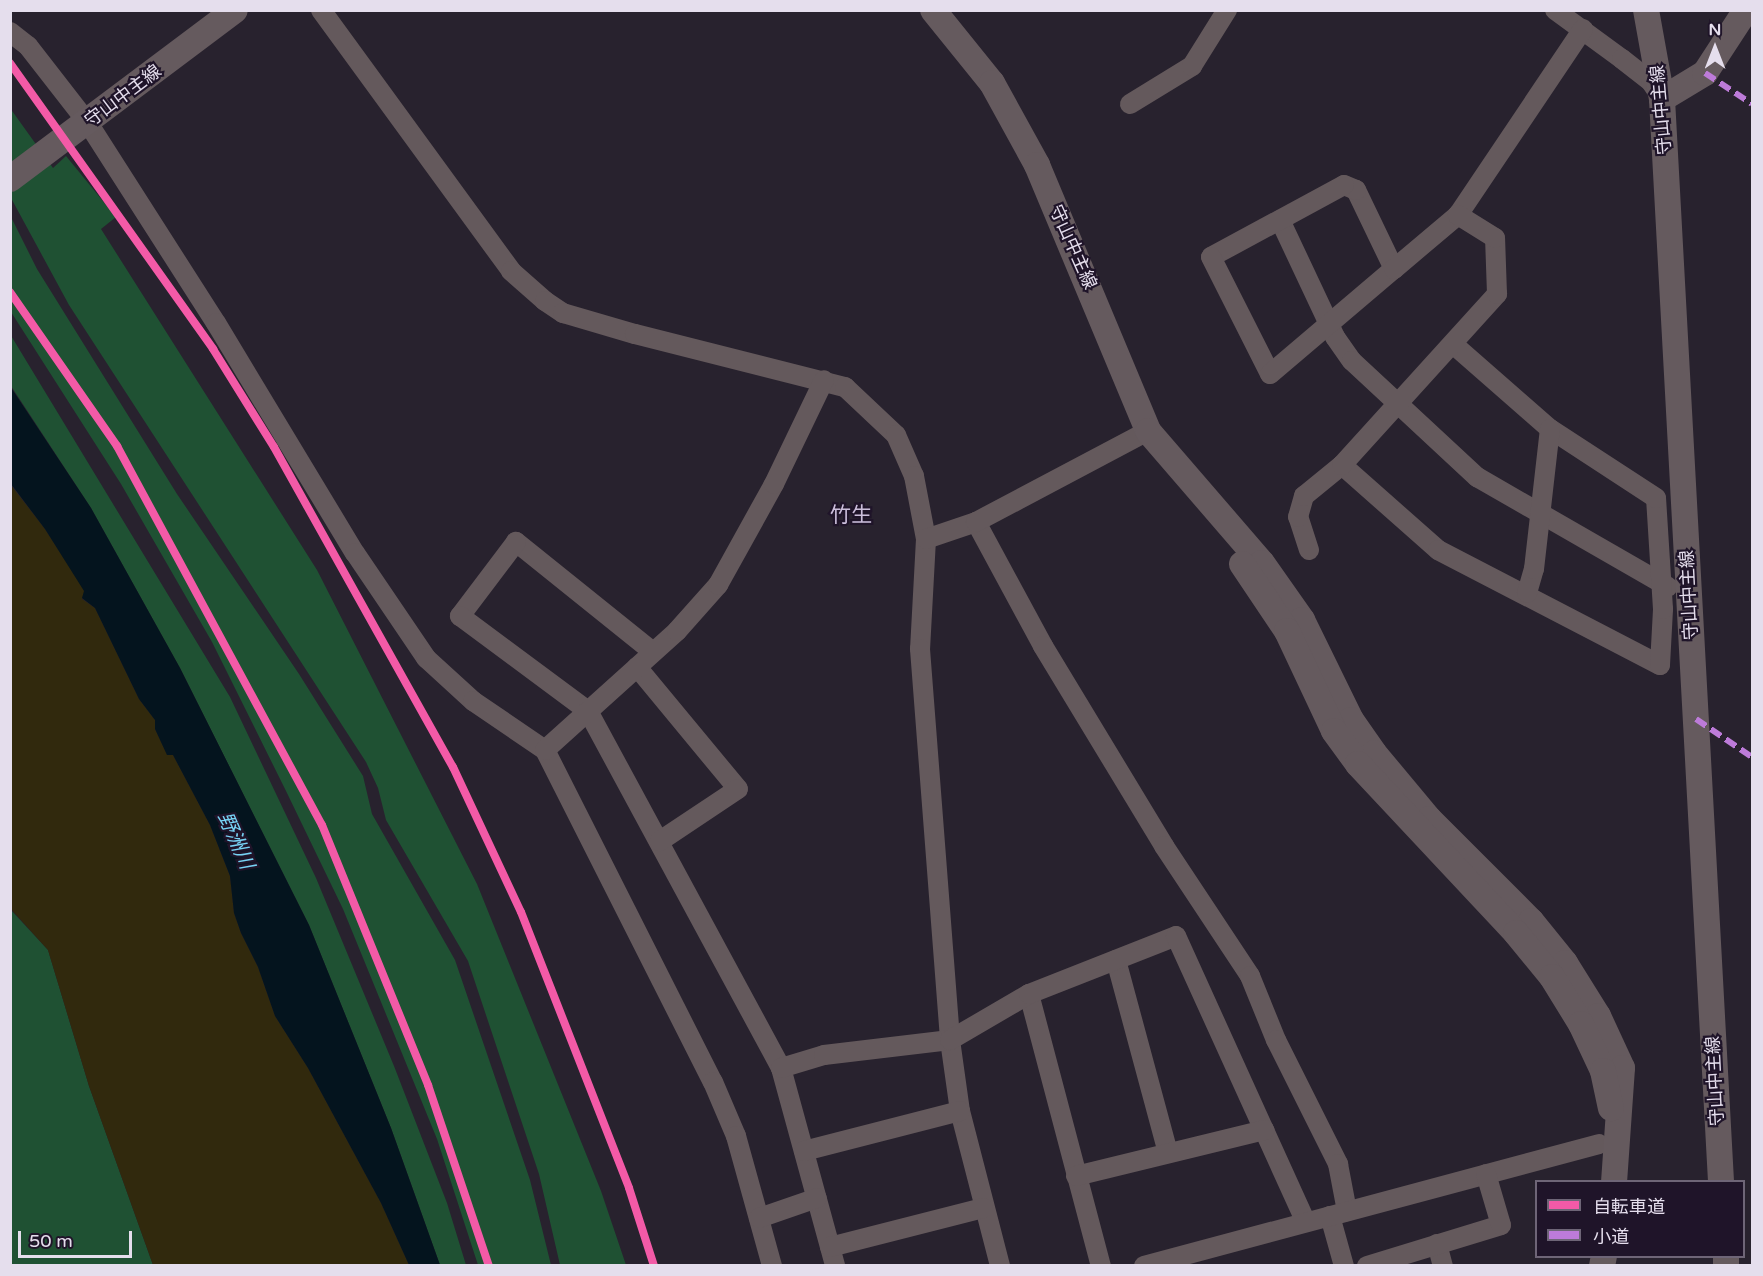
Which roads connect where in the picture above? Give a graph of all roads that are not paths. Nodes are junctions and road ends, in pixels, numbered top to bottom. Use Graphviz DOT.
graph roads {
  1 [pos="235,10"];
  2 [pos="321,10"];
  3 [pos="933,10"];
  4 [pos="1227,10"];
  5 [pos="1555,10"];
  6 [pos="1646,10"];
  7 [pos="1746,10"];
  8 [pos="1583,29"];
  9 [pos="10,32"];
  10 [pos="1662,99"];
  11 [pos="1130,104"];
  12 [pos="87,123"];
  13 [pos="10,179"];
  14 [pos="1458,215"];
  15 [pos="1280,219"];
  16 [pos="1394,269"];
  17 [pos="1329,324"];
  18 [pos="1453,344"];
  19 [pos="824,381"];
  20 [pos="1400,405"];
  21 [pos="1550,429"];
  22 [pos="1148,431"];
  23 [pos="1342,465"];
  24 [pos="1540,515"];
  25 [pos="976,522"];
  26 [pos="926,539"];
  27 [pos="1309,550"];
  28 [pos="1660,586"];
  29 [pos="1688,591"];
  30 [pos="1527,593"];
  31 [pos="653,652"];
  32 [pos="637,667"];
  33 [pos="588,711"];
  34 [pos="545,750"];
  35 [pos="660,841"];
  36 [pos="1116,960"];
  37 [pos="1029,994"];
  38 [pos="950,1040"];
  39 [pos="781,1068"];
  40 [pos="960,1111"];
  41 [pos="1264,1130"];
  42 [pos="1608,1137"];
  43 [pos="804,1151"];
  44 [pos="1168,1153"];
  45 [pos="1486,1174"];
  46 [pos="1076,1176"];
  47 [pos="1614,1180"];
  48 [pos="1721,1180"];
  49 [pos="817,1198"];
  50 [pos="983,1209"];
  51 [pos="1338,1214"];
  52 [pos="759,1218"];
  53 [pos="1306,1222"];
  54 [pos="1437,1244"];
  55 [pos="833,1256"];
  56 [pos="1196,1259"];
  57 [pos="772,1266"];
  58 [pos="1000,1266"];
  59 [pos="1101,1266"];
  60 [pos="1144,1266"];
  61 [pos="1344,1266"];
  62 [pos="1367,1266"];
  63 [pos="1443,1266"];
  1 -- 12 [label="main road, 守山中主線"];
  2 -- 19 [label="street"];
  3 -- 22 [label="main road, 守山中主線"];
  4 -- 11 [label="street"];
  5 -- 8 [label="street"];
  6 -- 10 [label="main road, 守山中主線"];
  7 -- 10 [label="main road"];
  8 -- 10 [label="street"];
  8 -- 14 [label="street"];
  9 -- 12 [label="street"];
  10 -- 29 [label="main road, 守山中主線"];
  12 -- 13 [label="main road, 守山中主線"];
  12 -- 34 [label="street"];
  14 -- 16 [label="street"];
  14 -- 18 [label="street"];
  15 -- 16 [label="street"];
  15 -- 17 [label="street"];
  15 -- 17 [label="street"];
  16 -- 17 [label="street"];
  17 -- 20 [label="street"];
  18 -- 20 [label="street"];
  18 -- 21 [label="street"];
  19 -- 26 [label="street"];
  19 -- 31 [label="street"];
  20 -- 23 [label="street"];
  20 -- 24 [label="street"];
  21 -- 24 [label="street"];
  21 -- 28 [label="street"];
  22 -- 25 [label="street"];
  22 -- 42 [label="main road, 守山中主線"];
  23 -- 27 [label="street"];
  23 -- 30 [label="street"];
  24 -- 28 [label="street"];
  24 -- 30 [label="street"];
  25 -- 26 [label="street"];
  25 -- 51 [label="street"];
  26 -- 38 [label="street"];
  28 -- 29 [label="street"];
  28 -- 30 [label="street"];
  29 -- 48 [label="main road, 守山中主線"];
  31 -- 32 [label="street"];
  31 -- 33 [label="street"];
  32 -- 33 [label="street"];
  32 -- 35 [label="street"];
  33 -- 34 [label="street"];
  33 -- 35 [label="street"];
  34 -- 52 [label="street"];
  35 -- 39 [label="street"];
  36 -- 37 [label="street"];
  36 -- 41 [label="street"];
  36 -- 44 [label="street"];
  37 -- 38 [label="street"];
  37 -- 46 [label="street"];
  38 -- 39 [label="street"];
  38 -- 40 [label="street"];
  39 -- 43 [label="street"];
  40 -- 43 [label="street"];
  40 -- 50 [label="street"];
  41 -- 44 [label="street"];
  41 -- 53 [label="street"];
  42 -- 45 [label="street"];
  42 -- 47 [label="main road, 守山中主線"];
  43 -- 49 [label="street"];
  44 -- 46 [label="street"];
  45 -- 51 [label="street"];
  45 -- 54 [label="street"];
  46 -- 59 [label="street"];
  49 -- 52 [label="street"];
  49 -- 55 [label="street"];
  50 -- 55 [label="street"];
  50 -- 58 [label="street"];
  51 -- 53 [label="street"];
  51 -- 61 [label="street"];
  52 -- 57 [label="street"];
  53 -- 56 [label="street"];
  54 -- 62 [label="street"];
  54 -- 63 [label="street"];
  56 -- 60 [label="street"];
}
